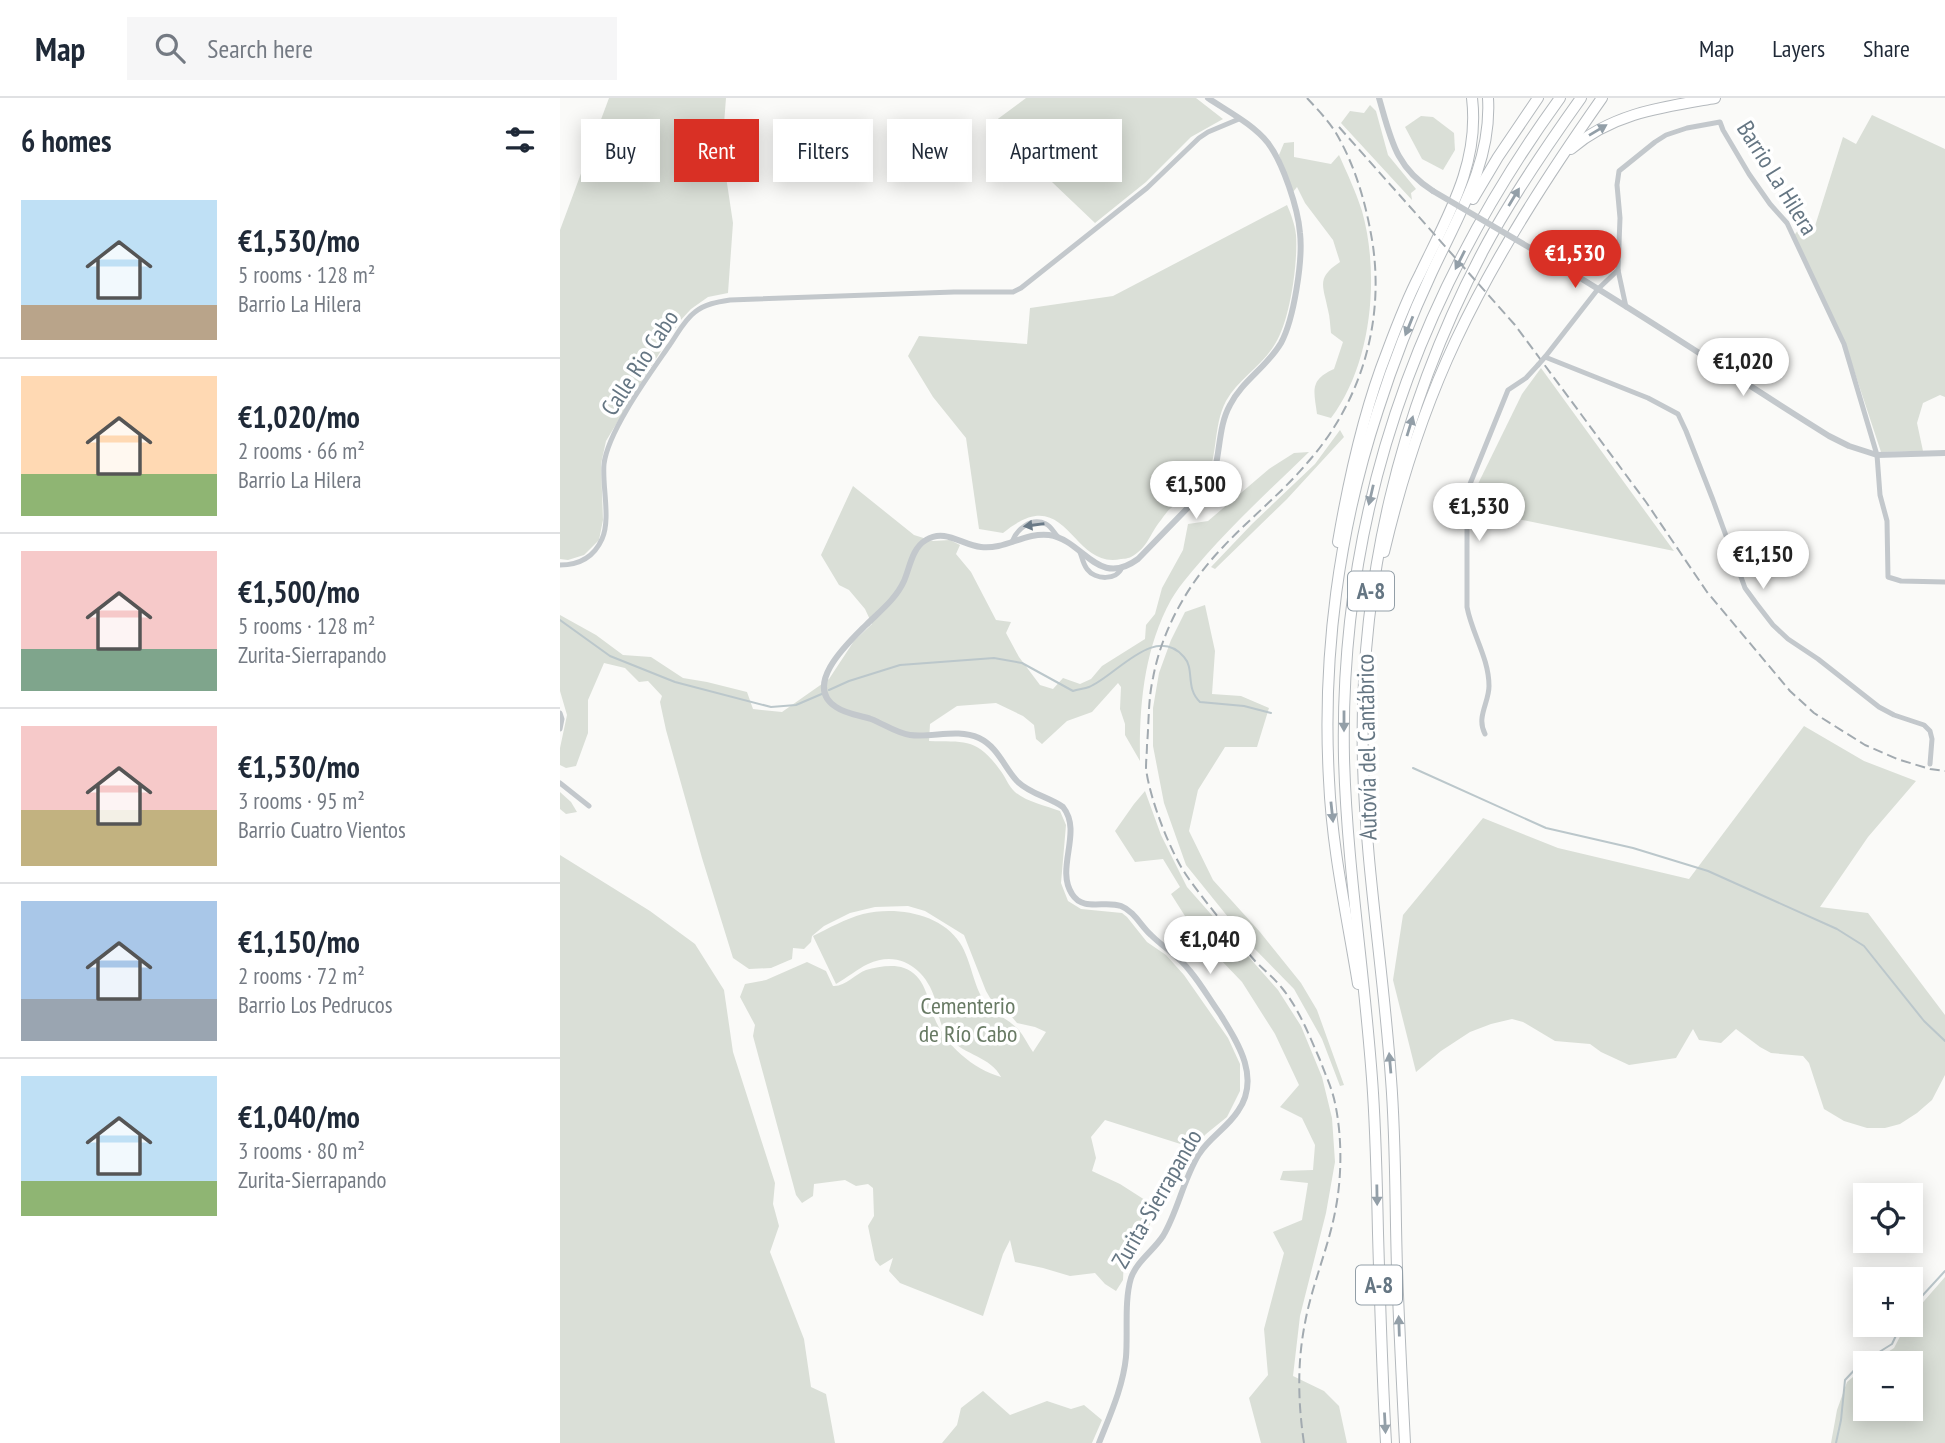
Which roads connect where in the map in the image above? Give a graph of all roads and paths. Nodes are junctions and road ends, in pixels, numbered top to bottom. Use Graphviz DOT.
graph roads {
  1 [pos="1208,98"];
  2 [pos="1379,98"];
  3 [pos="1472,98"];
  4 [pos="1488,98"];
  5 [pos="1538,98"];
  6 [pos="1560,98"];
  7 [pos="1581,98"];
  8 [pos="1602,98"];
  9 [pos="1716,98"];
  10 [pos="1239,119"];
  11 [pos="1549,176"];
  12 [pos="1448,242"];
  13 [pos="1618,270"];
  14 [pos="1598,289"];
  15 [pos="1626,307"];
  16 [pos="1545,357"];
  17 [pos="1945,453"];
  18 [pos="1877,455"];
  19 [pos="1058,537"];
  20 [pos="1012,542"];
  21 [pos="560,565"];
  22 [pos="1945,582"];
  23 [pos="1363,712"];
  24 [pos="560,713"];
  25 [pos="560,729"];
  26 [pos="1485,734"];
  27 [pos="1327,740"];
  28 [pos="1930,764"];
  29 [pos="560,783"];
  30 [pos="589,806"];
  31 [pos="1375,1127"];
  32 [pos="1099,1443"];
  33 [pos="1386,1443"];
  34 [pos="1405,1443"];
  1 -- 10 [label="street"];
  2 -- 14 [label="street, bridge"];
  3 -- 27 [label="highway"];
  4 -- 12 [label="highway"];
  5 -- 12 [label="highway"];
  6 -- 31 [label="highway, Autovía del Cantábrico / A-8, one-way"];
  23 -- 7 [label="highway, Autovía del Cantábrico / A-8, one-way"];
  8 -- 11 [label="highway"];
  11 -- 9 [label="highway, one-way"];
  10 -- 19 [label="street"];
  10 -- 21 [label="street, Calle Rio Cabo"];
  11 -- 23 [label="highway"];
  12 -- 27 [label="highway, one-way"];
  13 -- 14 [label="street"];
  13 -- 15 [label="street, Barrio La Hilera"];
  13 -- 18 [label="street, Barrio La Hilera"];
  14 -- 15 [label="street"];
  14 -- 16 [label="street"];
  15 -- 18 [label="street"];
  16 -- 26 [label="street, bridge"];
  16 -- 28 [label="street"];
  17 -- 18 [label="street"];
  18 -- 22 [label="street, Barrio La Hilera"];
  19 -- 20 [label="street, Zurita-Sierrapando"];
  19 -- 20 [label="street, one-way"];
  20 -- 32 [label="street, Zurita-Sierrapando"];
  34 -- 23 [label="highway, Autovía del Cantábrico / A-8, one-way"];
  24 -- 25 [label="street"];
  27 -- 31 [label="highway, one-way"];
  29 -- 30 [label="street"];
  31 -- 33 [label="highway, Autovía del Cantábrico / A-8, one-way"];
}
